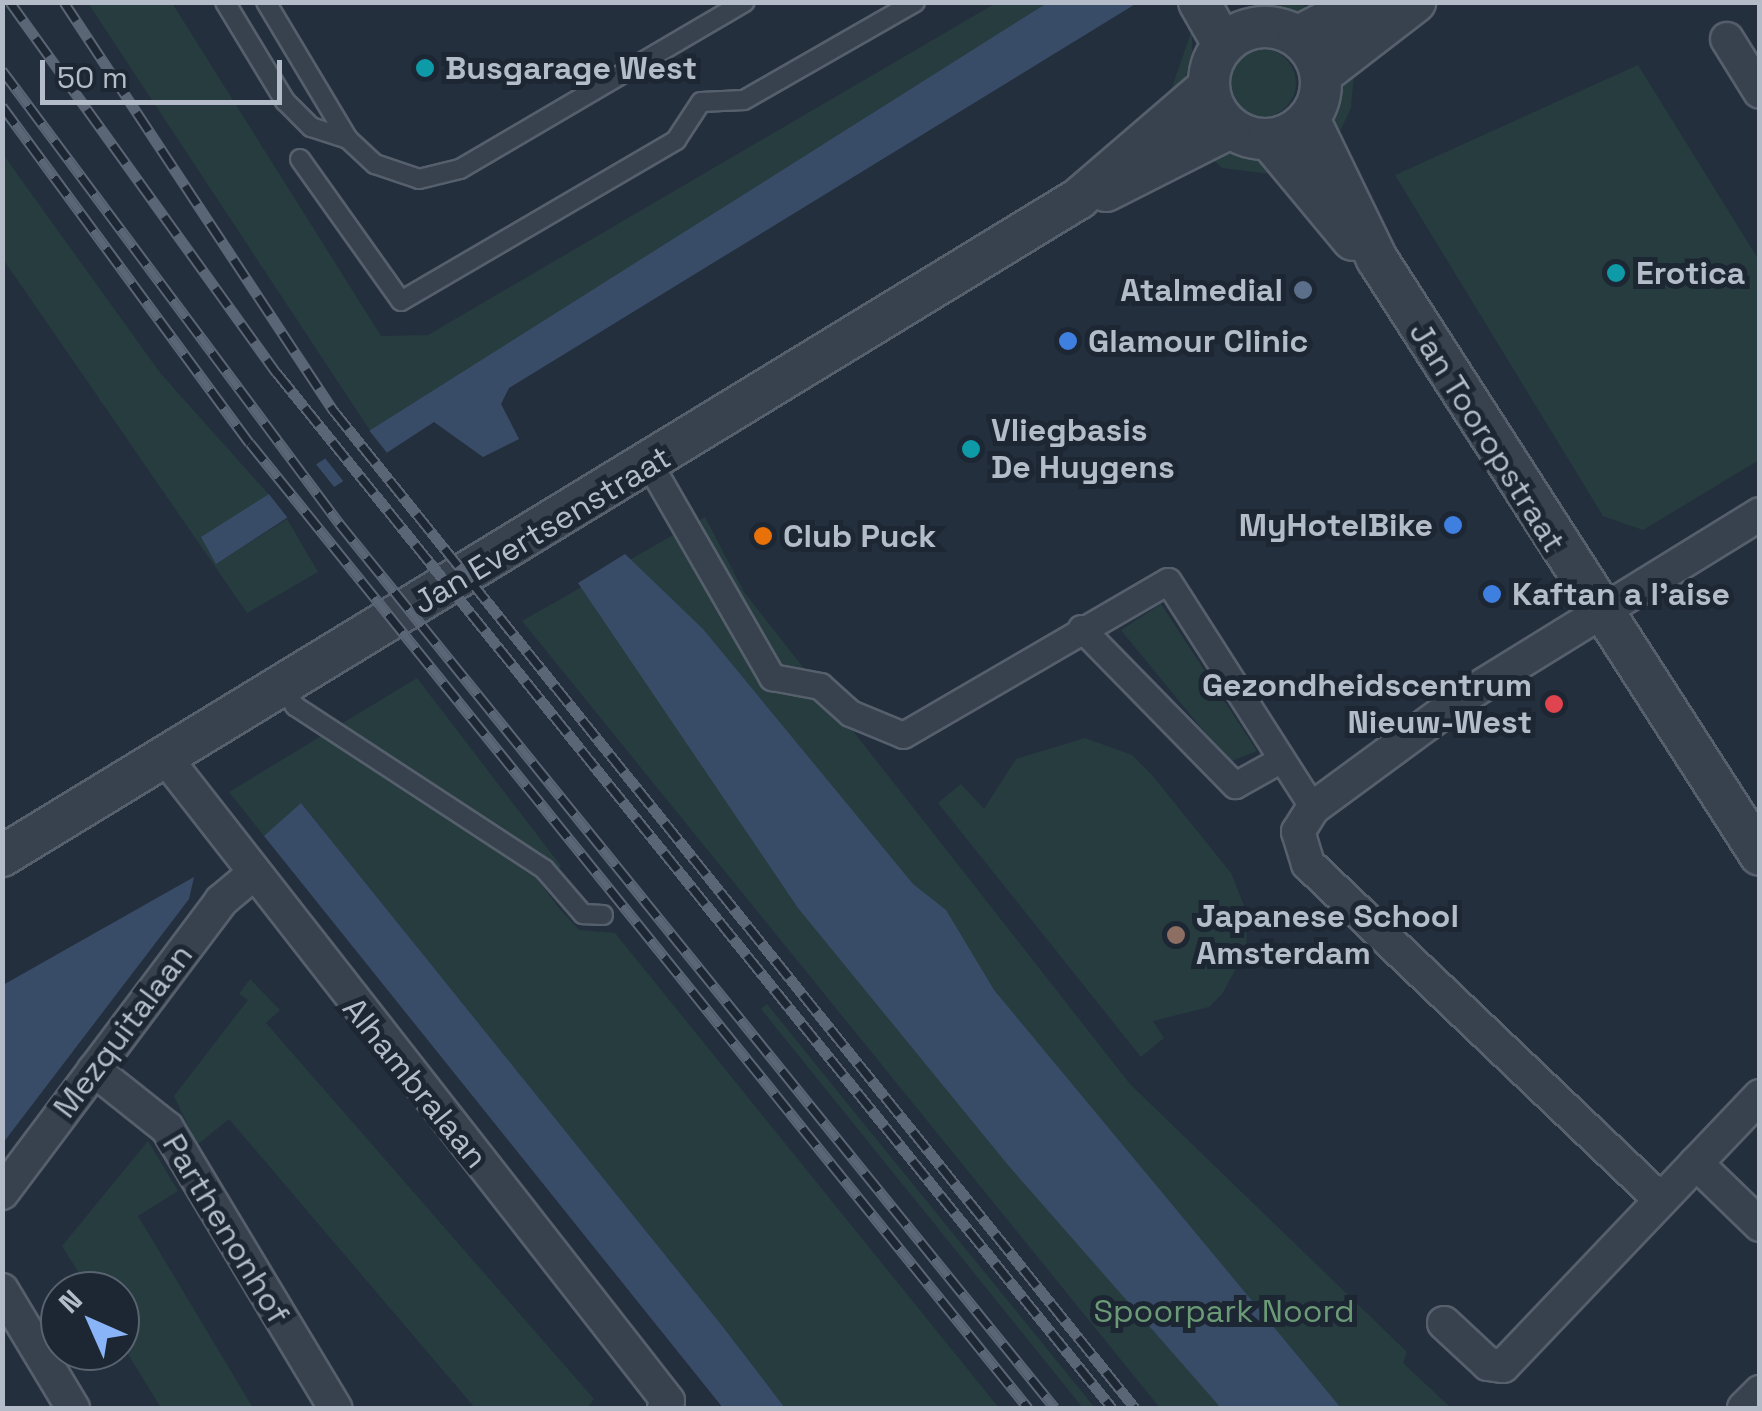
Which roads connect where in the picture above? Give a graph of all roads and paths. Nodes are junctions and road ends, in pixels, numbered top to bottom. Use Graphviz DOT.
graph roads {
  1 [pos="225,2"];
  2 [pos="266,2"];
  3 [pos="744,2"];
  4 [pos="915,2"];
  5 [pos="1199,2"];
  6 [pos="1364,2"];
  7 [pos="1415,2"];
  8 [pos="1267,21"];
  9 [pos="1727,39"];
  10 [pos="1224,44"];
  11 [pos="1322,74"];
  12 [pos="1208,88"];
  13 [pos="1760,92"];
  14 [pos="1309,119"];
  15 [pos="1230,128"];
  16 [pos="348,139"];
  17 [pos="1270,139"];
  18 [pos="300,159"];
  19 [pos="1078,198"];
  20 [pos="1377,259"];
  21 [pos="650,464"];
  22 [pos="1760,514"];
  23 [pos="1598,614"];
  24 [pos="1080,628"];
  25 [pos="282,684"];
  26 [pos="1280,760"];
  27 [pos="168,761"];
  28 [pos="1313,808"];
  29 [pos="1760,855"];
  30 [pos="2,856"];
  31 [pos="251,876"];
  32 [pos="603,915"];
  33 [pos="94,1070"];
  34 [pos="1760,1096"];
  35 [pos="1696,1163"];
  36 [pos="2,1192"];
  37 [pos="1661,1200"];
  38 [pos="1760,1225"];
  39 [pos="2,1290"];
  40 [pos="1444,1323"];
  41 [pos="1760,1392"];
  42 [pos="666,1405"];
  43 [pos="73,1408"];
  44 [pos="335,1408"];
  45 [pos="1744,1408"];
  1 -- 16 [label="lane"];
  2 -- 16 [label="lane"];
  3 -- 16 [label="lane"];
  4 -- 18 [label="lane"];
  5 -- 10 [label="street"];
  6 -- 8 [label="street"];
  7 -- 11 [label="street"];
  8 -- 10 [label="street"];
  8 -- 11 [label="street"];
  9 -- 13 [label="street"];
  10 -- 12 [label="street"];
  11 -- 14 [label="street"];
  12 -- 15 [label="street"];
  12 -- 19 [label="street, Jan Evertsenstraat"];
  14 -- 17 [label="street"];
  14 -- 20 [label="street, Jan Tooropstraat"];
  15 -- 17 [label="street"];
  15 -- 19 [label="street, Jan Evertsenstraat"];
  17 -- 20 [label="street, Jan Tooropstraat"];
  19 -- 21 [label="street, Jan Evertsenstraat"];
  20 -- 23 [label="street, Jan Tooropstraat"];
  21 -- 24 [label="street"];
  21 -- 25 [label="street, Jan Evertsenstraat"];
  22 -- 23 [label="street"];
  23 -- 28 [label="street"];
  23 -- 29 [label="street, Jan Tooropstraat"];
  24 -- 26 [label="street"];
  24 -- 26 [label="street"];
  25 -- 27 [label="street, Jan Evertsenstraat"];
  25 -- 32 [label="lane"];
  26 -- 28 [label="street"];
  27 -- 30 [label="street, Jan Evertsenstraat"];
  27 -- 31 [label="street, Alhambralaan"];
  28 -- 37 [label="street"];
  31 -- 33 [label="street, Mezquitalaan"];
  31 -- 42 [label="street, Alhambralaan"];
  33 -- 36 [label="street, Mezquitalaan"];
  33 -- 44 [label="street, Parthenonhof"];
  34 -- 35 [label="street"];
  35 -- 37 [label="street"];
  35 -- 38 [label="street"];
  37 -- 40 [label="street"];
  39 -- 43 [label="street"];
  41 -- 45 [label="street"];
}
